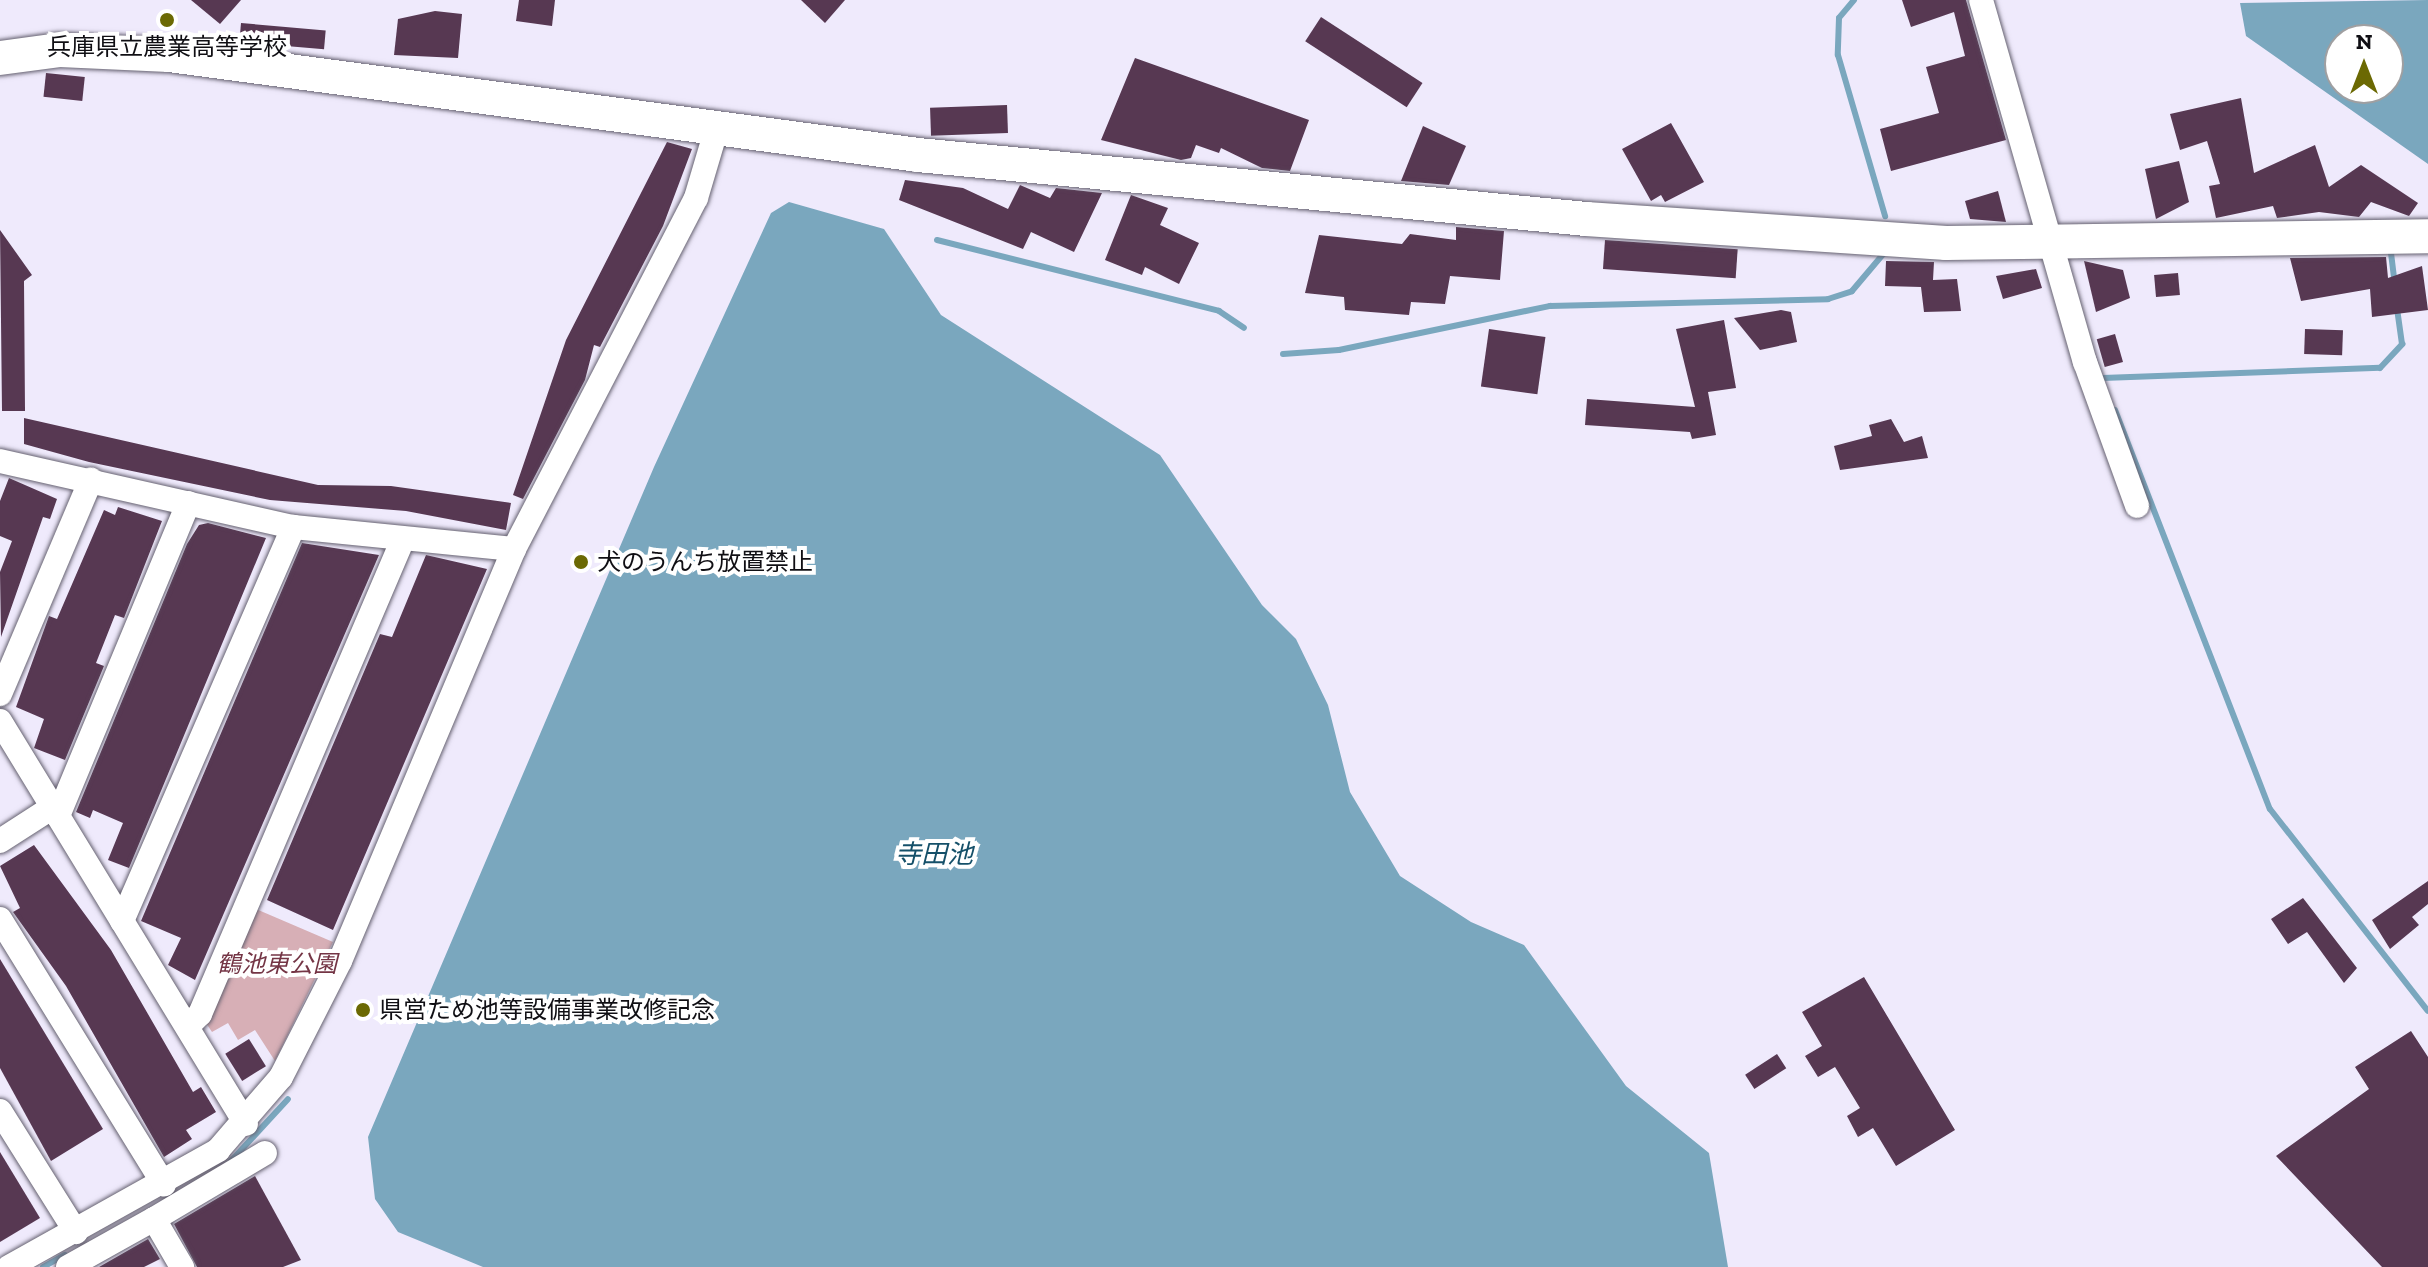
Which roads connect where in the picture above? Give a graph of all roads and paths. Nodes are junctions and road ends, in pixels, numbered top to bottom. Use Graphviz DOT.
graph roads {
  1 [pos="1981,0"];
  2 [pos="0,58"];
  3 [pos="717,127"];
  4 [pos="2428,236"];
  5 [pos="2056,245"];
  6 [pos="0,461"];
  7 [pos="91,480"];
  8 [pos="188,503"];
  9 [pos="2137,506"];
  10 [pos="293,527"];
  11 [pos="403,539"];
  12 [pos="514,549"];
  13 [pos="0,694"];
  14 [pos="0,721"];
  15 [pos="56,812"];
  16 [pos="0,841"];
  17 [pos="0,919"];
  18 [pos="122,921"];
  19 [pos="188,1026"];
  20 [pos="0,1111"];
  21 [pos="246,1124"];
  22 [pos="265,1153"];
  23 [pos="164,1185"];
  24 [pos="154,1219"];
  25 [pos="76,1232"];
  26 [pos="9,1267"];
  27 [pos="68,1267"];
  28 [pos="182,1267"];
  1 -- 5 [label="street"];
  2 -- 3 [label="street"];
  3 -- 5 [label="street"];
  3 -- 12 [label="street"];
  4 -- 5 [label="street"];
  5 -- 9 [label="street"];
  6 -- 7 [label="street"];
  7 -- 8 [label="street"];
  7 -- 13 [label="street"];
  8 -- 10 [label="street"];
  8 -- 15 [label="street"];
  10 -- 11 [label="street"];
  10 -- 18 [label="street"];
  11 -- 12 [label="street"];
  11 -- 19 [label="street"];
  12 -- 21 [label="street"];
  14 -- 15 [label="street"];
  15 -- 16 [label="street"];
  15 -- 18 [label="street"];
  17 -- 23 [label="street"];
  18 -- 19 [label="street"];
  19 -- 21 [label="street"];
  20 -- 25 [label="street"];
  21 -- 23 [label="street"];
  22 -- 24 [label="street"];
  23 -- 25 [label="street"];
  24 -- 27 [label="street"];
  24 -- 28 [label="street"];
  25 -- 26 [label="street"];
}
